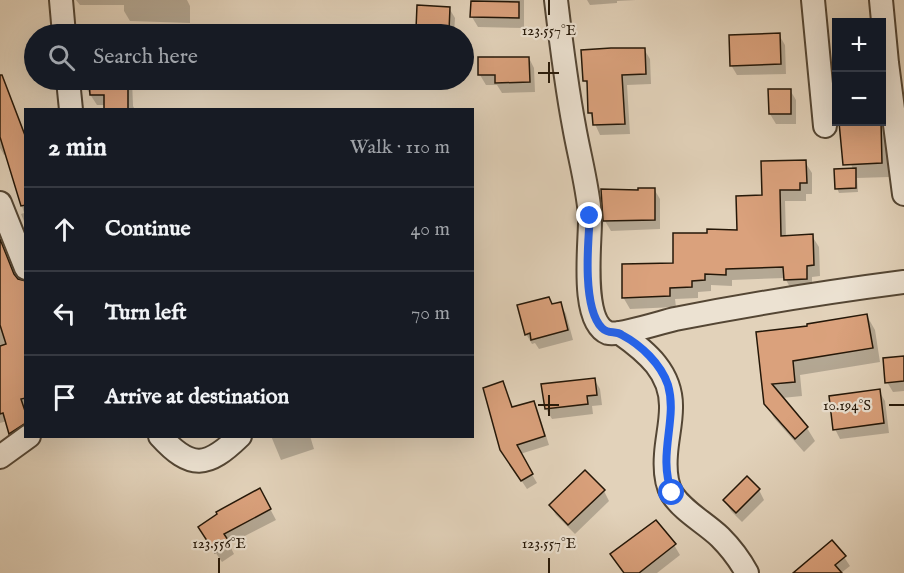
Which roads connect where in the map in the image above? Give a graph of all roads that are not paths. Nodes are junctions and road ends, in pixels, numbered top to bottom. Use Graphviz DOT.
graph roads {
  1 [pos="61,0"];
  2 [pos="555,0"];
  3 [pos="813,0"];
  4 [pos="881,0"];
  5 [pos="63,24"];
  6 [pos="70,90"];
  7 [pos="71,108"];
  8 [pos="825,126"];
  9 [pos="904,194"];
  10 [pos="0,203"];
  11 [pos="24,263"];
  12 [pos="904,282"];
  13 [pos="620,333"];
  14 [pos="26,438"];
  15 [pos="162,438"];
  16 [pos="238,438"];
  17 [pos="0,457"];
  18 [pos="747,573"];
  1 -- 5 [label="street"];
  2 -- 13 [label="street"];
  3 -- 8 [label="street"];
  4 -- 9 [label="street"];
  6 -- 7 [label="street"];
  10 -- 11 [label="street"];
  12 -- 13 [label="street"];
  13 -- 18 [label="street"];
  14 -- 17 [label="street"];
  15 -- 16 [label="street"];
}
